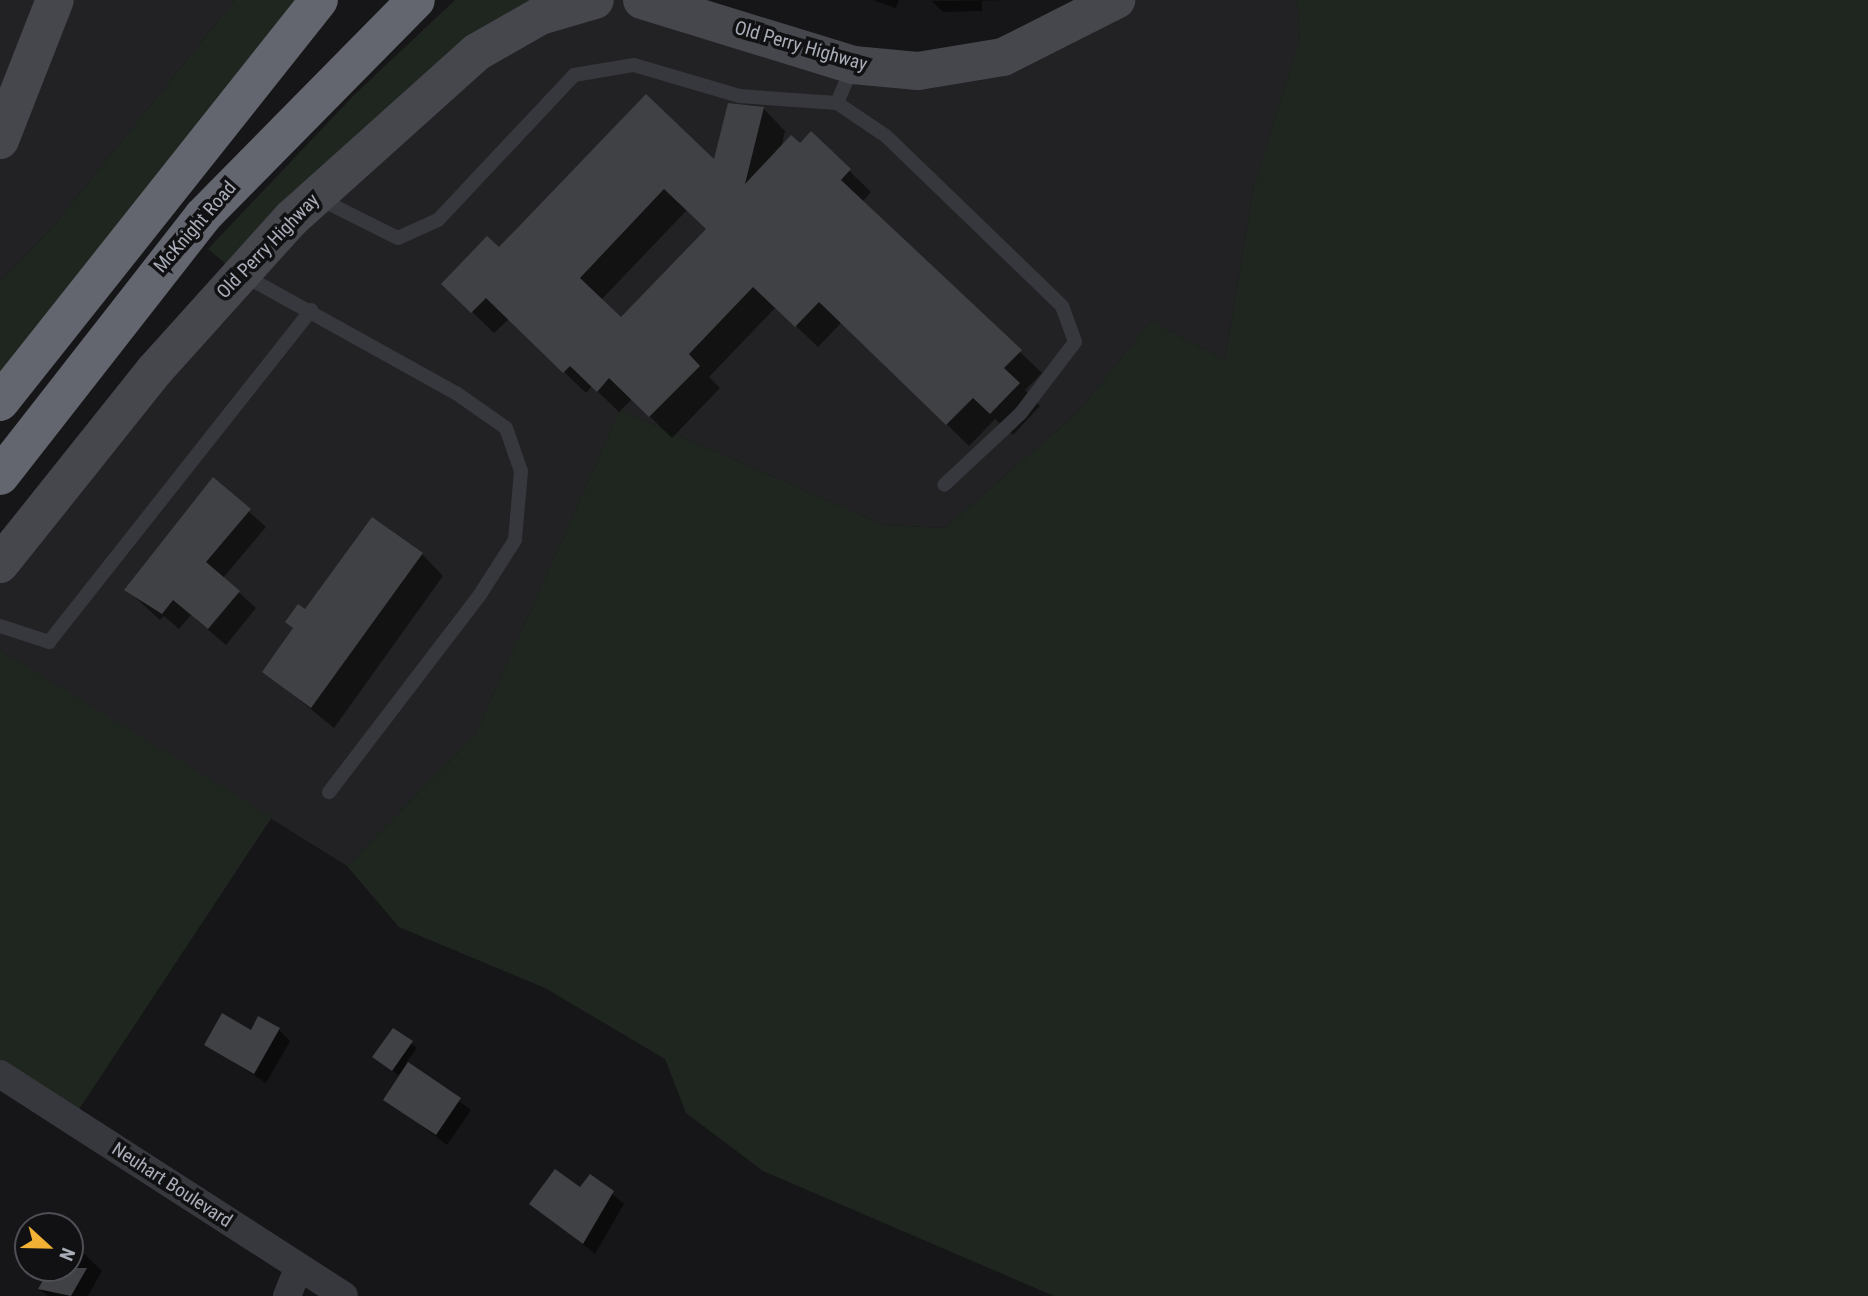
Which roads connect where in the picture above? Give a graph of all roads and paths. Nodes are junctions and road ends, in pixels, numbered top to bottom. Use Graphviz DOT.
graph roads {
  1 [pos="55,0"];
  2 [pos="319,0"];
  3 [pos="416,0"];
  4 [pos="595,0"];
  5 [pos="642,0"];
  6 [pos="1116,0"];
  7 [pos="852,65"];
  8 [pos="837,103"];
  9 [pos="0,140"];
  10 [pos="315,197"];
  11 [pos="239,273"];
  12 [pos="311,310"];
  13 [pos="0,402"];
  14 [pos="0,476"];
  15 [pos="944,485"];
  16 [pos="0,564"];
  17 [pos="0,626"];
  18 [pos="329,792"];
  19 [pos="0,1074"];
  20 [pos="299,1267"];
  21 [pos="288,1296"];
  22 [pos="344,1296"];
  1 -- 9 [label="street"];
  2 -- 13 [label="highway, McKnight Road"];
  3 -- 14 [label="highway, McKnight Road"];
  4 -- 10 [label="street, Old Perry Highway"];
  5 -- 7 [label="street, Old Perry Highway"];
  6 -- 7 [label="street, Old Perry Highway"];
  7 -- 8 [label="lane"];
  8 -- 10 [label="lane"];
  8 -- 15 [label="lane"];
  10 -- 11 [label="street, Old Perry Highway"];
  11 -- 12 [label="lane"];
  11 -- 16 [label="street, Old Perry Highway"];
  12 -- 17 [label="lane"];
  12 -- 18 [label="lane"];
  19 -- 20 [label="street, Neuhart Boulevard"];
  20 -- 21 [label="street"];
  20 -- 22 [label="street, Neuhart Boulevard"];
}
